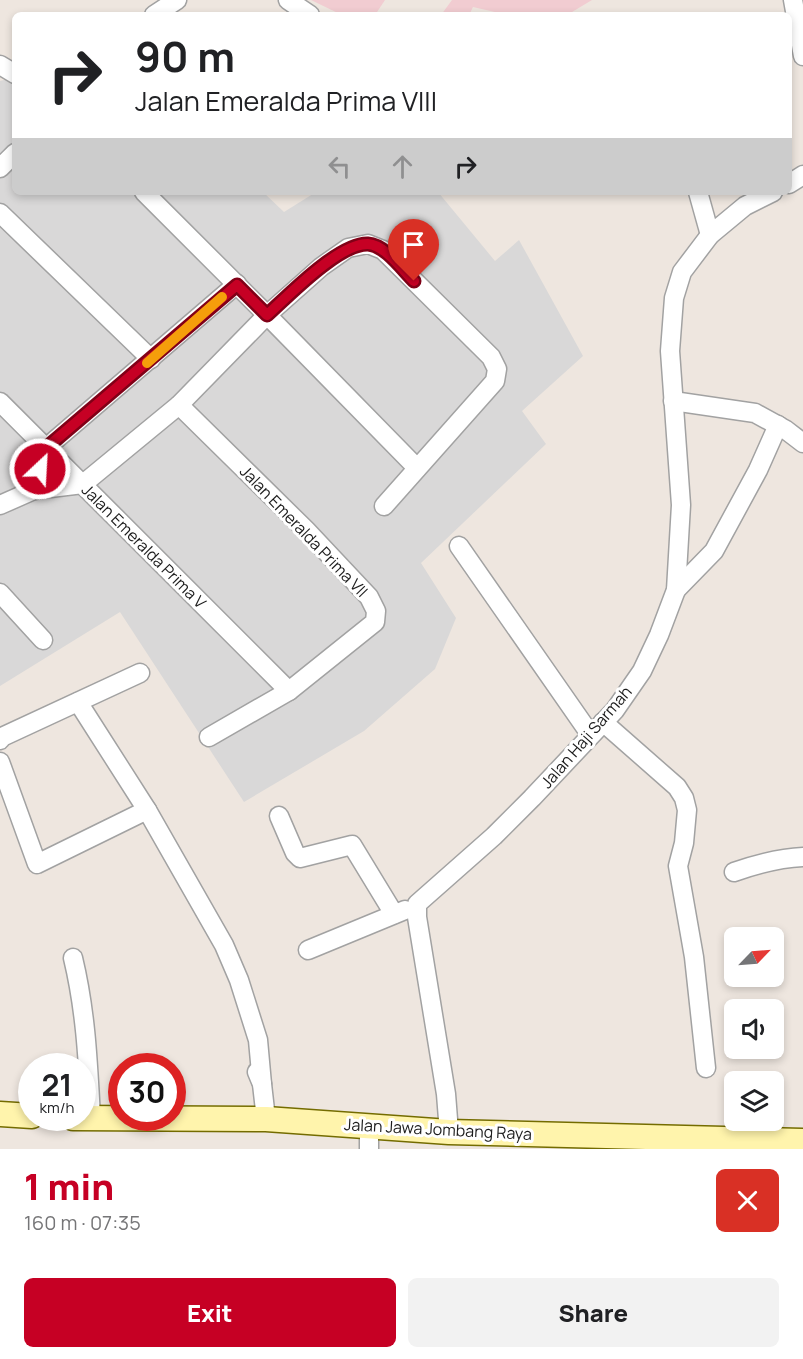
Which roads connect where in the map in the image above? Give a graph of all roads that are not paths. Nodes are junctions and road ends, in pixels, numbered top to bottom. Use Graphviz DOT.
graph roads {
  1 [pos="177,0"];
  2 [pos="288,0"];
  3 [pos="793,0"];
  4 [pos="159,12"];
  5 [pos="306,12"];
  6 [pos="803,56"];
  7 [pos="12,156"];
  8 [pos="0,168"];
  9 [pos="147,195"];
  10 [pos="699,195"];
  11 [pos="767,195"];
  12 [pos="0,213"];
  13 [pos="710,235"];
  14 [pos="237,285"];
  15 [pos="267,315"];
  16 [pos="151,359"];
  17 [pos="673,400"];
  18 [pos="0,402"];
  19 [pos="178,405"];
  20 [pos="777,425"];
  21 [pos="803,443"];
  22 [pos="46,448"];
  23 [pos="417,468"];
  24 [pos="83,484"];
  25 [pos="34,490"];
  26 [pos="0,505"];
  27 [pos="384,506"];
  28 [pos="459,546"];
  29 [pos="676,590"];
  30 [pos="0,593"];
  31 [pos="43,640"];
  32 [pos="140,673"];
  33 [pos="289,691"];
  34 [pos="78,702"];
  35 [pos="597,728"];
  36 [pos="209,737"];
  37 [pos="0,740"];
  38 [pos="0,762"];
  39 [pos="147,810"];
  40 [pos="279,816"];
  41 [pos="803,857"];
  42 [pos="734,872"];
  43 [pos="417,904"];
  44 [pos="394,914"];
  45 [pos="308,950"];
  46 [pos="74,958"];
  47 [pos="85,1053"];
  48 [pos="705,1068"];
  49 [pos="0,1114"];
  50 [pos="18,1115"];
  51 [pos="96,1118"];
  52 [pos="266,1119"];
  53 [pos="449,1132"];
  54 [pos="369,1138"];
  55 [pos="803,1141"];
  56 [pos="712,1144"];
  1 -- 4 [label="street"];
  2 -- 5 [label="street"];
  3 -- 6 [label="street"];
  7 -- 8 [label="street"];
  9 -- 14 [label="street"];
  10 -- 13 [label="street"];
  11 -- 13 [label="street, Jalan Haji Sarmah"];
  12 -- 16 [label="street"];
  13 -- 17 [label="street, Jalan Haji Sarmah"];
  14 -- 15 [label="street"];
  14 -- 16 [label="street"];
  15 -- 19 [label="street"];
  15 -- 23 [label="street"];
  15 -- 23 [label="street"];
  16 -- 22 [label="street"];
  17 -- 20 [label="street"];
  17 -- 29 [label="street, Jalan Haji Sarmah"];
  18 -- 22 [label="street, Jalan Emeralda Prima V"];
  19 -- 24 [label="street"];
  19 -- 33 [label="street, Jalan Emeralda Prima VII"];
  20 -- 21 [label="street"];
  20 -- 29 [label="street"];
  22 -- 24 [label="street, Jalan Emeralda Prima V"];
  22 -- 25 [label="street"];
  23 -- 27 [label="street"];
  24 -- 25 [label="street"];
  24 -- 33 [label="street, Jalan Emeralda Prima V"];
  25 -- 26 [label="street"];
  28 -- 35 [label="street"];
  29 -- 35 [label="street, Jalan Haji Sarmah"];
  30 -- 31 [label="street"];
  32 -- 34 [label="street"];
  33 -- 36 [label="street, Jalan Emeralda Prima VII"];
  34 -- 37 [label="street"];
  34 -- 39 [label="street"];
  35 -- 43 [label="street, Jalan Haji Sarmah"];
  35 -- 48 [label="street"];
  38 -- 39 [label="street"];
  39 -- 52 [label="street"];
  40 -- 44 [label="street"];
  41 -- 42 [label="street"];
  43 -- 44 [label="street, Jalan Haji Sarmah"];
  43 -- 53 [label="street"];
  44 -- 45 [label="street, Jalan Haji Sarmah"];
  46 -- 47 [label="street"];
  49 -- 50 [label="main road"];
  51 -- 52 [label="main road, Jalan Jawa Jombang Raya"];
  52 -- 54 [label="main road, Jalan Jawa Jombang Raya"];
  53 -- 54 [label="main road, Jalan Jawa Jombang Raya"];
  53 -- 56 [label="main road, Jalan Jawa Jombang Raya"];
  55 -- 56 [label="main road, Jalan Jawa Jombang Raya"];
}
